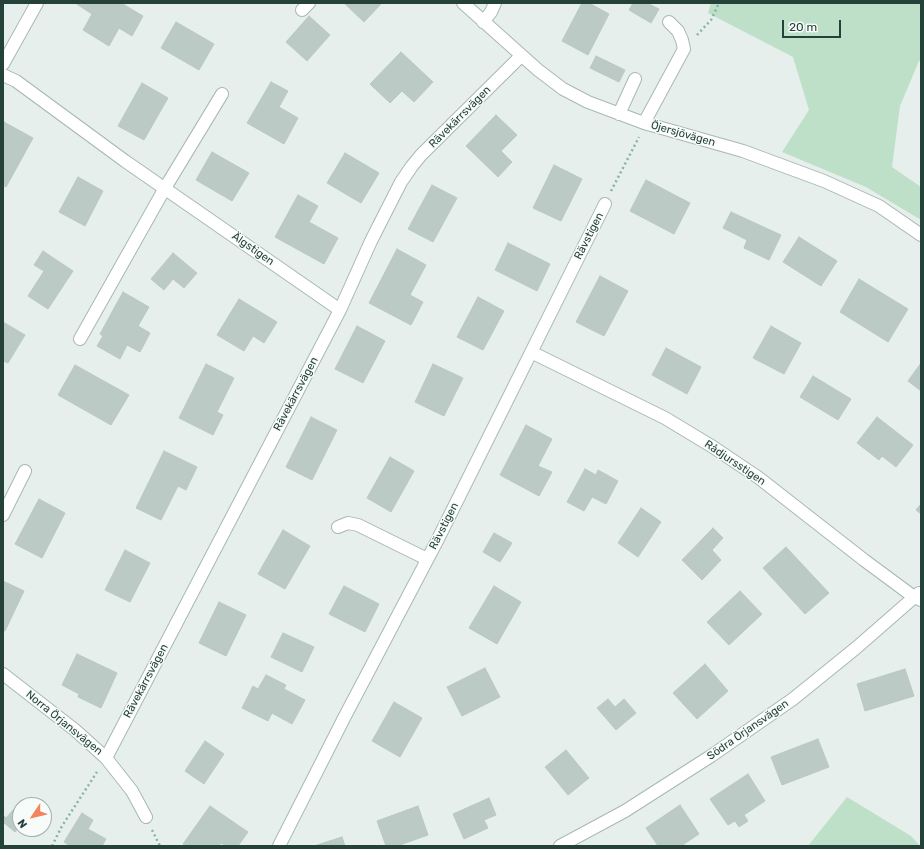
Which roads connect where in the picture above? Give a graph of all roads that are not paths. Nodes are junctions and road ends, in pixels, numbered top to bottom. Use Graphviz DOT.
graph roads {
  1 [pos="37,3"];
  2 [pos="463,3"];
  3 [pos="495,3"];
  4 [pos="483,22"];
  5 [pos="669,22"];
  6 [pos="521,56"];
  7 [pos="3,64"];
  8 [pos="3,75"];
  9 [pos="635,79"];
  10 [pos="222,94"];
  11 [pos="619,114"];
  12 [pos="644,123"];
  13 [pos="165,188"];
  14 [pos="605,204"];
  15 [pos="921,235"];
  16 [pos="340,310"];
  17 [pos="80,339"];
  18 [pos="531,352"];
  19 [pos="25,471"];
  20 [pos="3,515"];
  21 [pos="338,527"];
  22 [pos="427,559"];
  23 [pos="919,596"];
  24 [pos="3,674"];
  25 [pos="106,758"];
  26 [pos="146,817"];
  27 [pos="279,846"];
  28 [pos="560,846"];
  1 -- 7 [label="street"];
  2 -- 4 [label="street, Öjersjövägen"];
  3 -- 4 [label="street"];
  4 -- 6 [label="street, Öjersjövägen"];
  5 -- 12 [label="street"];
  6 -- 11 [label="street, Öjersjövägen"];
  6 -- 16 [label="street, Rävekärrsvägen"];
  8 -- 13 [label="street, Älgstigen"];
  9 -- 11 [label="street"];
  10 -- 13 [label="street"];
  11 -- 12 [label="street, Öjersjövägen"];
  12 -- 15 [label="street, Öjersjövägen"];
  13 -- 16 [label="street, Älgstigen"];
  13 -- 17 [label="street"];
  14 -- 18 [label="street, Rävstigen"];
  16 -- 25 [label="street, Rävekärrsvägen"];
  18 -- 22 [label="street, Rävstigen"];
  18 -- 23 [label="street, Rådjursstigen"];
  19 -- 20 [label="street"];
  21 -- 22 [label="street"];
  22 -- 27 [label="street, Rävstigen"];
  23 -- 28 [label="street, Södra Örjansvägen"];
  24 -- 25 [label="street, Norra Örjansvägen"];
  25 -- 26 [label="street, Norra Örjansvägen"];
}
